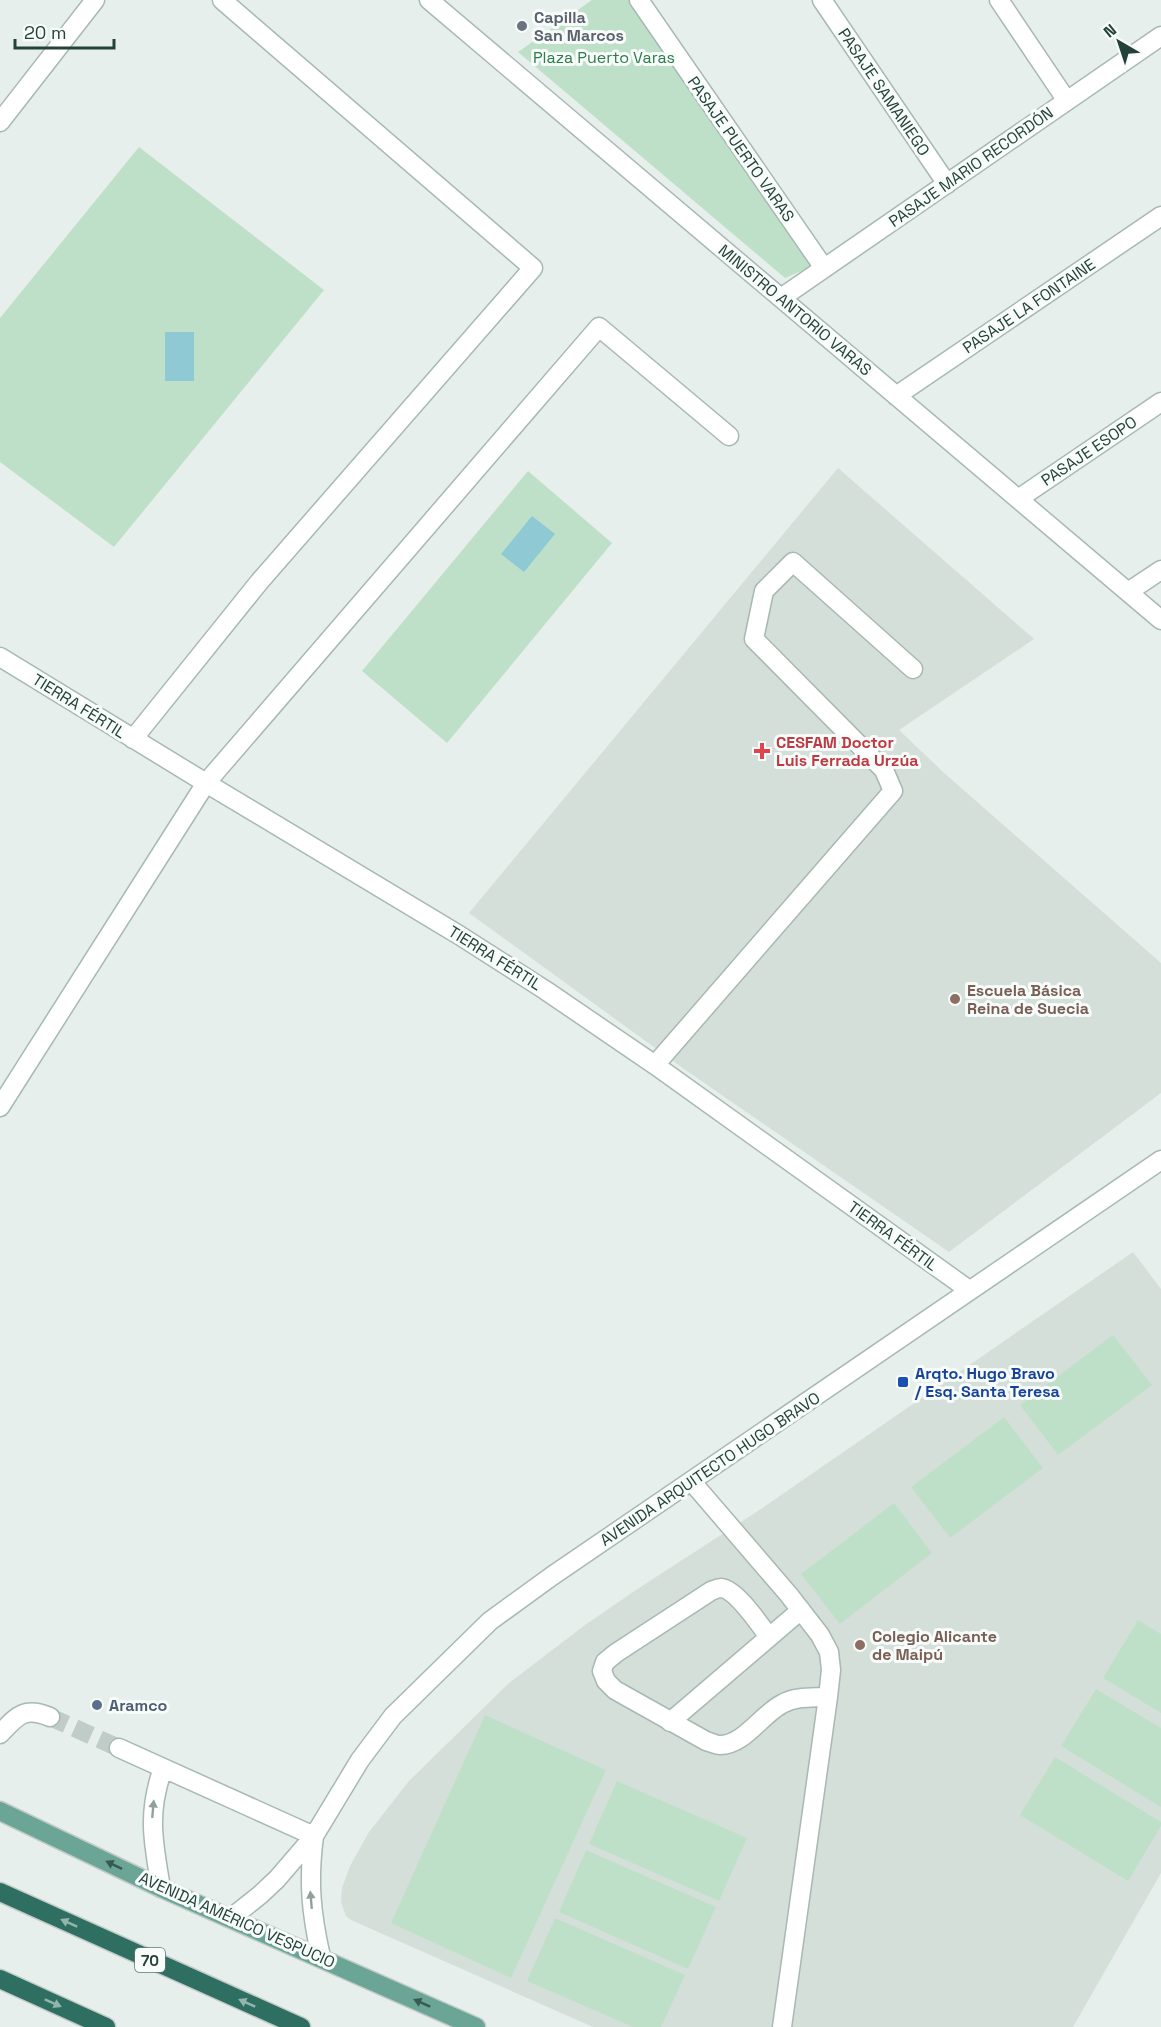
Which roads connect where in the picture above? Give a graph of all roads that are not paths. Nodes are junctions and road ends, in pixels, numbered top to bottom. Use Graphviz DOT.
graph roads {
  1 [pos="95,0"];
  2 [pos="222,0"];
  3 [pos="429,0"];
  4 [pos="639,0"];
  5 [pos="822,0"];
  6 [pos="999,0"];
  7 [pos="1161,36"];
  8 [pos="1067,101"];
  9 [pos="0,122"];
  10 [pos="947,184"];
  11 [pos="1161,216"];
  12 [pos="824,268"];
  13 [pos="781,298"];
  14 [pos="896,396"];
  15 [pos="1161,402"];
  16 [pos="729,436"];
  17 [pos="1018,499"];
  18 [pos="1161,570"];
  19 [pos="1128,592"];
  20 [pos="1161,620"];
  21 [pos="0,657"];
  22 [pos="913,669"];
  23 [pos="133,739"];
  24 [pos="206,783"];
  25 [pos="655,1065"];
  26 [pos="0,1107"];
  27 [pos="1161,1160"];
  28 [pos="969,1290"];
  29 [pos="692,1482"];
  30 [pos="801,1610"];
  31 [pos="769,1637"];
  32 [pos="828,1697"];
  33 [pos="50,1718"];
  34 [pos="670,1722"];
  35 [pos="0,1734"];
  36 [pos="118,1748"];
  37 [pos="164,1768"];
  38 [pos="0,1810"];
  39 [pos="314,1836"];
  40 [pos="162,1888"];
  41 [pos="0,1892"];
  42 [pos="231,1918"];
  43 [pos="321,1957"];
  44 [pos="0,1979"];
  45 [pos="106,2027"];
  46 [pos="301,2027"];
  47 [pos="476,2027"];
  48 [pos="782,2027"];
  1 -- 9 [label="street"];
  2 -- 23 [label="street"];
  3 -- 13 [label="street, MINISTRO ANTORIO VARAS"];
  4 -- 12 [label="street, PASAJE PUERTO VARAS"];
  5 -- 10 [label="street, PASAJE SAMANIEGO"];
  6 -- 8 [label="street"];
  7 -- 8 [label="street, PASAJE MARIO RECORDÓN"];
  8 -- 10 [label="street, PASAJE MARIO RECORDÓN"];
  10 -- 12 [label="street, PASAJE MARIO RECORDÓN"];
  11 -- 14 [label="street, PASAJE LA FONTAINE"];
  12 -- 13 [label="street, PASAJE MARIO RECORDÓN"];
  13 -- 14 [label="street, MINISTRO ANTORIO VARAS"];
  14 -- 17 [label="street, MINISTRO ANTORIO VARAS"];
  15 -- 17 [label="street, PASAJE ESOPO"];
  16 -- 24 [label="street"];
  17 -- 19 [label="street, MINISTRO ANTORIO VARAS"];
  18 -- 19 [label="street"];
  19 -- 20 [label="street, MINISTRO ANTORIO VARAS"];
  21 -- 23 [label="street, TIERRA FÉRTIL"];
  22 -- 25 [label="street"];
  23 -- 24 [label="street, TIERRA FÉRTIL"];
  24 -- 25 [label="street, TIERRA FÉRTIL"];
  24 -- 26 [label="street"];
  25 -- 28 [label="street, TIERRA FÉRTIL"];
  27 -- 28 [label="street, AVENIDA ARQUITECTO HUGO BRAVO"];
  28 -- 29 [label="street, AVENIDA ARQUITECTO HUGO BRAVO"];
  29 -- 30 [label="street"];
  29 -- 39 [label="street, AVENIDA ARQUITECTO HUGO BRAVO"];
  30 -- 31 [label="street"];
  30 -- 32 [label="street"];
  31 -- 34 [label="street"];
  31 -- 34 [label="street"];
  32 -- 34 [label="street"];
  32 -- 48 [label="street"];
  33 -- 35 [label="street"];
  36 -- 37 [label="street"];
  37 -- 39 [label="street"];
  40 -- 37 [label="street, one-way"];
  40 -- 38 [label="main road, AVENIDA AMÉRICO VESPUCIO, one-way"];
  39 -- 42 [label="street, AVENIDA ARQUITECTO HUGO BRAVO"];
  43 -- 39 [label="street, AVENIDA ARQUITECTO HUGO BRAVO, one-way"];
  40 -- 42 [label="main road, AVENIDA AMÉRICO VESPUCIO"];
  46 -- 41 [label="highway, 70, one-way"];
  42 -- 43 [label="main road, AVENIDA AMÉRICO VESPUCIO"];
  47 -- 43 [label="main road, AVENIDA AMÉRICO VESPUCIO, one-way"];
  44 -- 45 [label="highway, one-way"];
}
